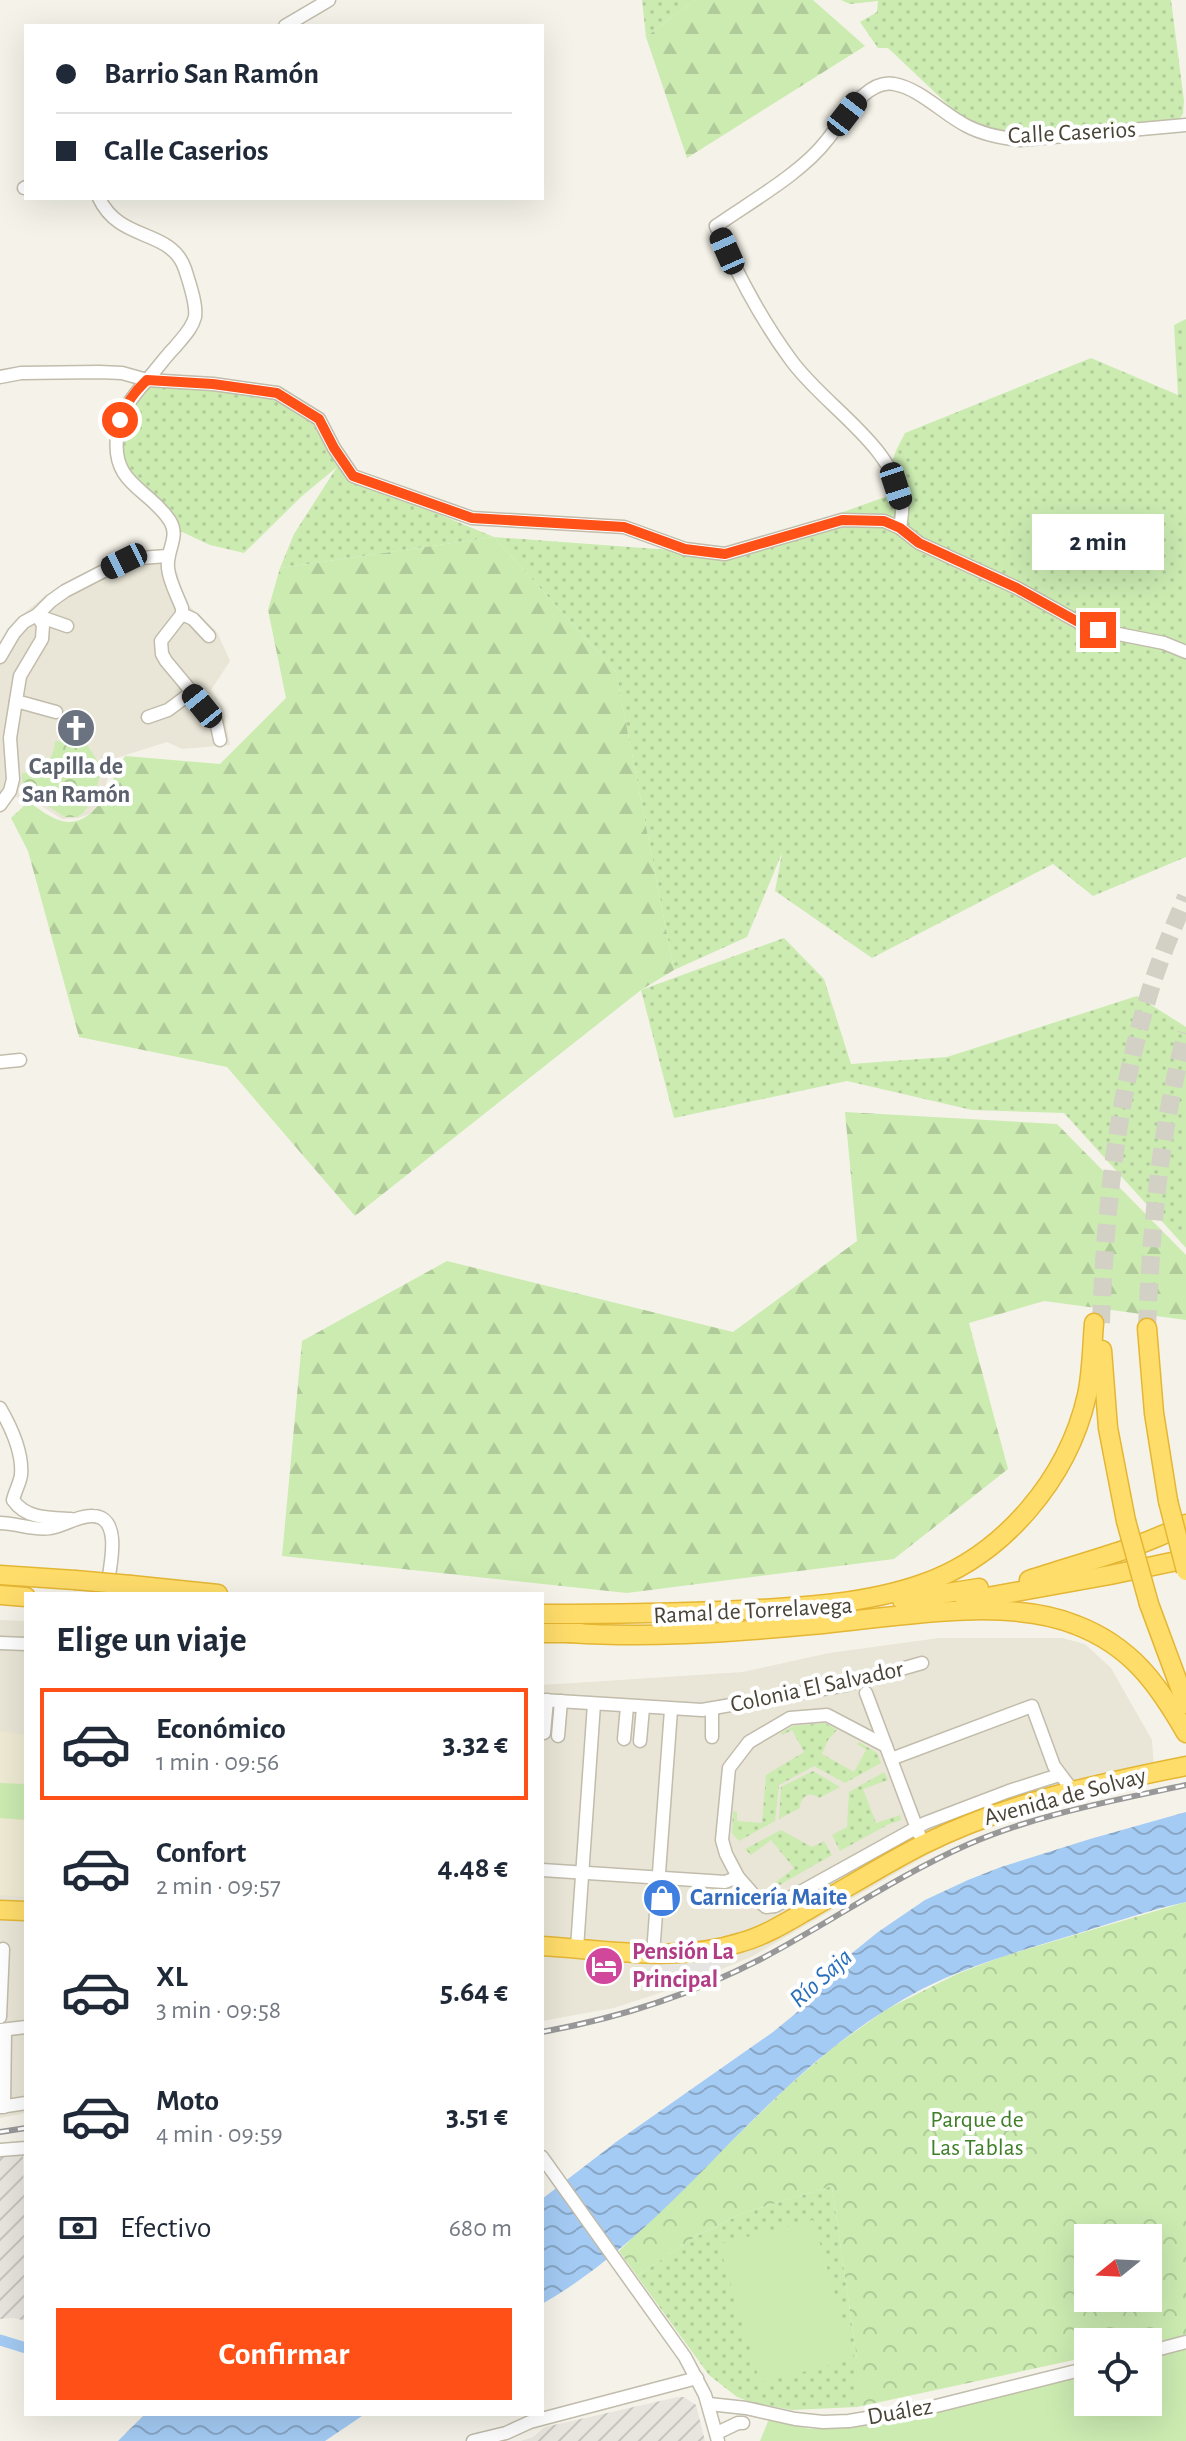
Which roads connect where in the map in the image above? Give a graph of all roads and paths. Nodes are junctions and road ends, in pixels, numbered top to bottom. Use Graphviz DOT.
graph roads {
  1 [pos="329,0"];
  2 [pos="288,24"];
  3 [pos="1186,125"];
  4 [pos="100,200"];
  5 [pos="0,377"];
  6 [pos="147,380"];
  7 [pos="900,528"];
  8 [pos="167,556"];
  9 [pos="182,614"];
  10 [pos="39,617"];
  11 [pos="67,626"];
  12 [pos="209,636"];
  13 [pos="1186,652"];
  14 [pos="0,657"];
  15 [pos="191,693"];
  16 [pos="16,701"];
  17 [pos="56,712"];
  18 [pos="148,717"];
  19 [pos="220,740"];
  20 [pos="0,805"];
  21 [pos="20,1060"];
  22 [pos="0,1062"];
  23 [pos="1147,1328"];
  24 [pos="0,1408"];
  25 [pos="1168,1501"];
  26 [pos="77,1520"];
  27 [pos="0,1523"];
  28 [pos="1186,1524"];
  29 [pos="1186,1554"];
  30 [pos="1186,1571"];
  31 [pos="0,1575"];
  32 [pos="1029,1580"];
  33 [pos="106,1592"];
  34 [pos="199,1592"];
  35 [pos="0,1595"];
  36 [pos="24,1597"];
  37 [pos="544,1615"];
  38 [pos="544,1615"];
  39 [pos="544,1633"];
  40 [pos="570,1633"];
  41 [pos="0,1643"];
  42 [pos="24,1644"];
  43 [pos="922,1663"];
  44 [pos="866,1693"];
  45 [pos="544,1700"];
  46 [pos="561,1701"];
  47 [pos="594,1704"];
  48 [pos="1186,1704"];
  49 [pos="627,1707"];
  50 [pos="643,1708"];
  51 [pos="712,1709"];
  52 [pos="671,1710"];
  53 [pos="544,1733"];
  54 [pos="1186,1733"];
  55 [pos="558,1736"];
  56 [pos="712,1737"];
  57 [pos="624,1739"];
  58 [pos="640,1741"];
  59 [pos="889,1752"];
  60 [pos="1186,1766"];
  61 [pos="1059,1775"];
  62 [pos="1073,1791"];
  63 [pos="920,1836"];
  64 [pos="544,1870"];
  65 [pos="583,1873"];
  66 [pos="738,1877"];
  67 [pos="658,1879"];
  68 [pos="0,1910"];
  69 [pos="24,1911"];
  70 [pos="544,1946"];
  71 [pos="577,1948"];
  72 [pos="3,1949"];
  73 [pos="653,1954"];
  74 [pos="2,2026"];
  75 [pos="24,2027"];
  76 [pos="24,2103"];
  77 [pos="2,2107"];
  78 [pos="24,2148"];
  79 [pos="0,2150"];
  80 [pos="544,2160"];
  81 [pos="1186,2342"];
  82 [pos="1162,2348"];
  83 [pos="1074,2372"];
  84 [pos="697,2378"];
  85 [pos="709,2404"];
  86 [pos="743,2423"];
  87 [pos="718,2437"];
  88 [pos="473,2441"];
  1 -- 2 [label="street"];
  3 -- 7 [label="street, Calle Caserios"];
  4 -- 6 [label="street"];
  5 -- 6 [label="street"];
  6 -- 7 [label="street"];
  6 -- 8 [label="street"];
  7 -- 13 [label="street"];
  8 -- 9 [label="street"];
  8 -- 10 [label="street"];
  9 -- 12 [label="street"];
  9 -- 15 [label="street"];
  10 -- 11 [label="street"];
  10 -- 14 [label="street"];
  10 -- 16 [label="street"];
  15 -- 18 [label="street"];
  15 -- 19 [label="street"];
  16 -- 17 [label="street"];
  16 -- 20 [label="street"];
  21 -- 22 [label="street"];
  23 -- 25 [label="highway"];
  24 -- 26 [label="street"];
  25 -- 29 [label="highway, bridge"];
  25 -- 30 [label="highway, bridge"];
  26 -- 27 [label="street"];
  26 -- 33 [label="street"];
  28 -- 32 [label="highway"];
  29 -- 32 [label="highway"];
  29 -- 40 [label="highway, Ramal de Torrelavega"];
  31 -- 34 [label="highway, bridge"];
  32 -- 38 [label="highway, Ramal de Torrelavega"];
  35 -- 36 [label="highway"];
  37 -- 48 [label="highway, bridge"];
  39 -- 40 [label="highway, Ramal de Torrelavega"];
  40 -- 54 [label="highway"];
  41 -- 42 [label="street"];
  43 -- 51 [label="street, Colonia El Salvador"];
  44 -- 59 [label="street"];
  45 -- 46 [label="street, Colonia El Salvador"];
  45 -- 53 [label="street, Colonia El Salvador"];
  46 -- 47 [label="street, Colonia El Salvador"];
  46 -- 55 [label="street"];
  47 -- 49 [label="street, Colonia El Salvador"];
  47 -- 65 [label="street"];
  49 -- 50 [label="street, Colonia El Salvador"];
  49 -- 57 [label="street"];
  50 -- 52 [label="street, Colonia El Salvador"];
  50 -- 58 [label="street"];
  51 -- 52 [label="street, Colonia El Salvador"];
  51 -- 56 [label="street, Colonia El Salvador"];
  52 -- 67 [label="street"];
  59 -- 61 [label="street"];
  59 -- 63 [label="street"];
  59 -- 66 [label="street"];
  60 -- 62 [label="highway, Avenida de Solvay"];
  61 -- 62 [label="street"];
  61 -- 63 [label="street"];
  62 -- 63 [label="highway, Avenida de Solvay"];
  63 -- 66 [label="street"];
  63 -- 73 [label="highway, Avenida de Solvay"];
  64 -- 65 [label="street"];
  65 -- 67 [label="street"];
  65 -- 71 [label="street"];
  66 -- 67 [label="street"];
  67 -- 73 [label="street"];
  68 -- 69 [label="highway"];
  70 -- 71 [label="highway, Avenida de Solvay"];
  71 -- 73 [label="highway, Avenida de Solvay"];
  72 -- 74 [label="street"];
  74 -- 75 [label="street"];
  74 -- 77 [label="street"];
  76 -- 77 [label="street"];
  78 -- 79 [label="street"];
  80 -- 84 [label="street"];
  81 -- 82 [label="street"];
  83 -- 85 [label="street, Duález"];
  84 -- 85 [label="street"];
  84 -- 88 [label="street"];
  85 -- 87 [label="street"];
  86 -- 87 [label="street"];
}
